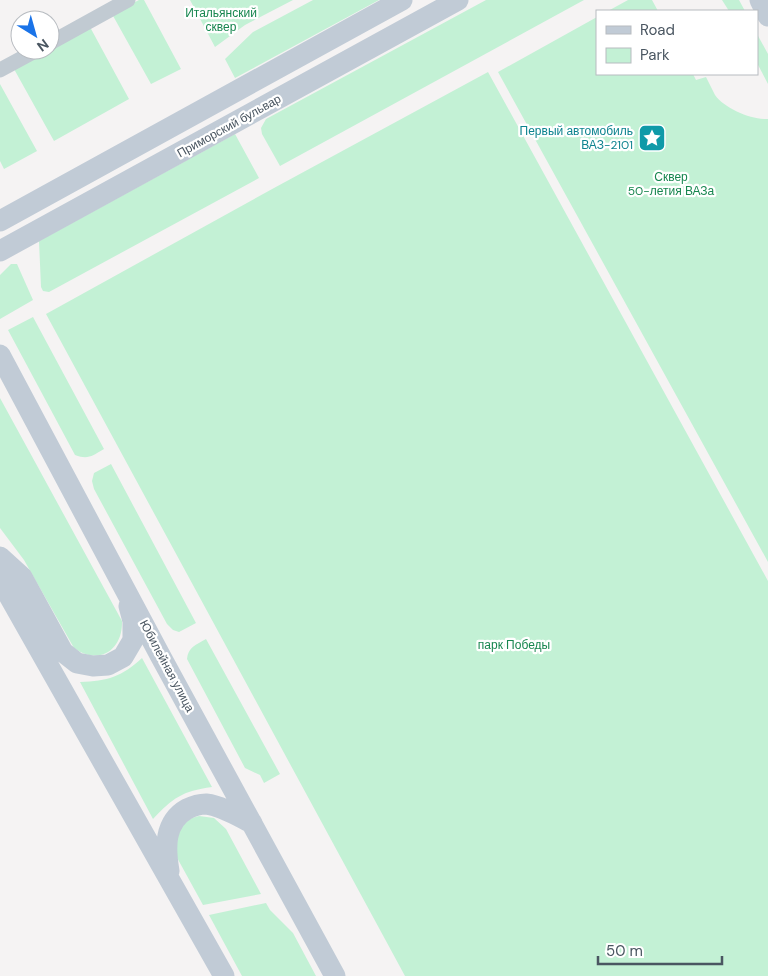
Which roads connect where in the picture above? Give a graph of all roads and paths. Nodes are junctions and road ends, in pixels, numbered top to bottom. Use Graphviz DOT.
graph roads {
  1 [pos="128,0"];
  2 [pos="402,0"];
  3 [pos="458,0"];
  4 [pos="760,0"];
  5 [pos="768,16"];
  6 [pos="60,37"];
  7 [pos="18,60"];
  8 [pos="0,70"];
  9 [pos="0,221"];
  10 [pos="0,251"];
  11 [pos="0,355"];
  12 [pos="0,557"];
  13 [pos="0,580"];
  14 [pos="124,586"];
  15 [pos="252,823"];
  16 [pos="171,882"];
  17 [pos="224,976"];
  18 [pos="336,976"];
  1 -- 6 [label="street"];
  2 -- 9 [label="main road"];
  3 -- 10 [label="main road, Приморский бульвар"];
  4 -- 5 [label="main road"];
  7 -- 8 [label="street"];
  11 -- 14 [label="main road, Юбилейная улица"];
  12 -- 14 [label="main road"];
  13 -- 16 [label="main road"];
  14 -- 15 [label="main road, Юбилейная улица"];
  15 -- 16 [label="main road"];
  15 -- 18 [label="main road, Юбилейная улица"];
  16 -- 17 [label="main road"];
}
